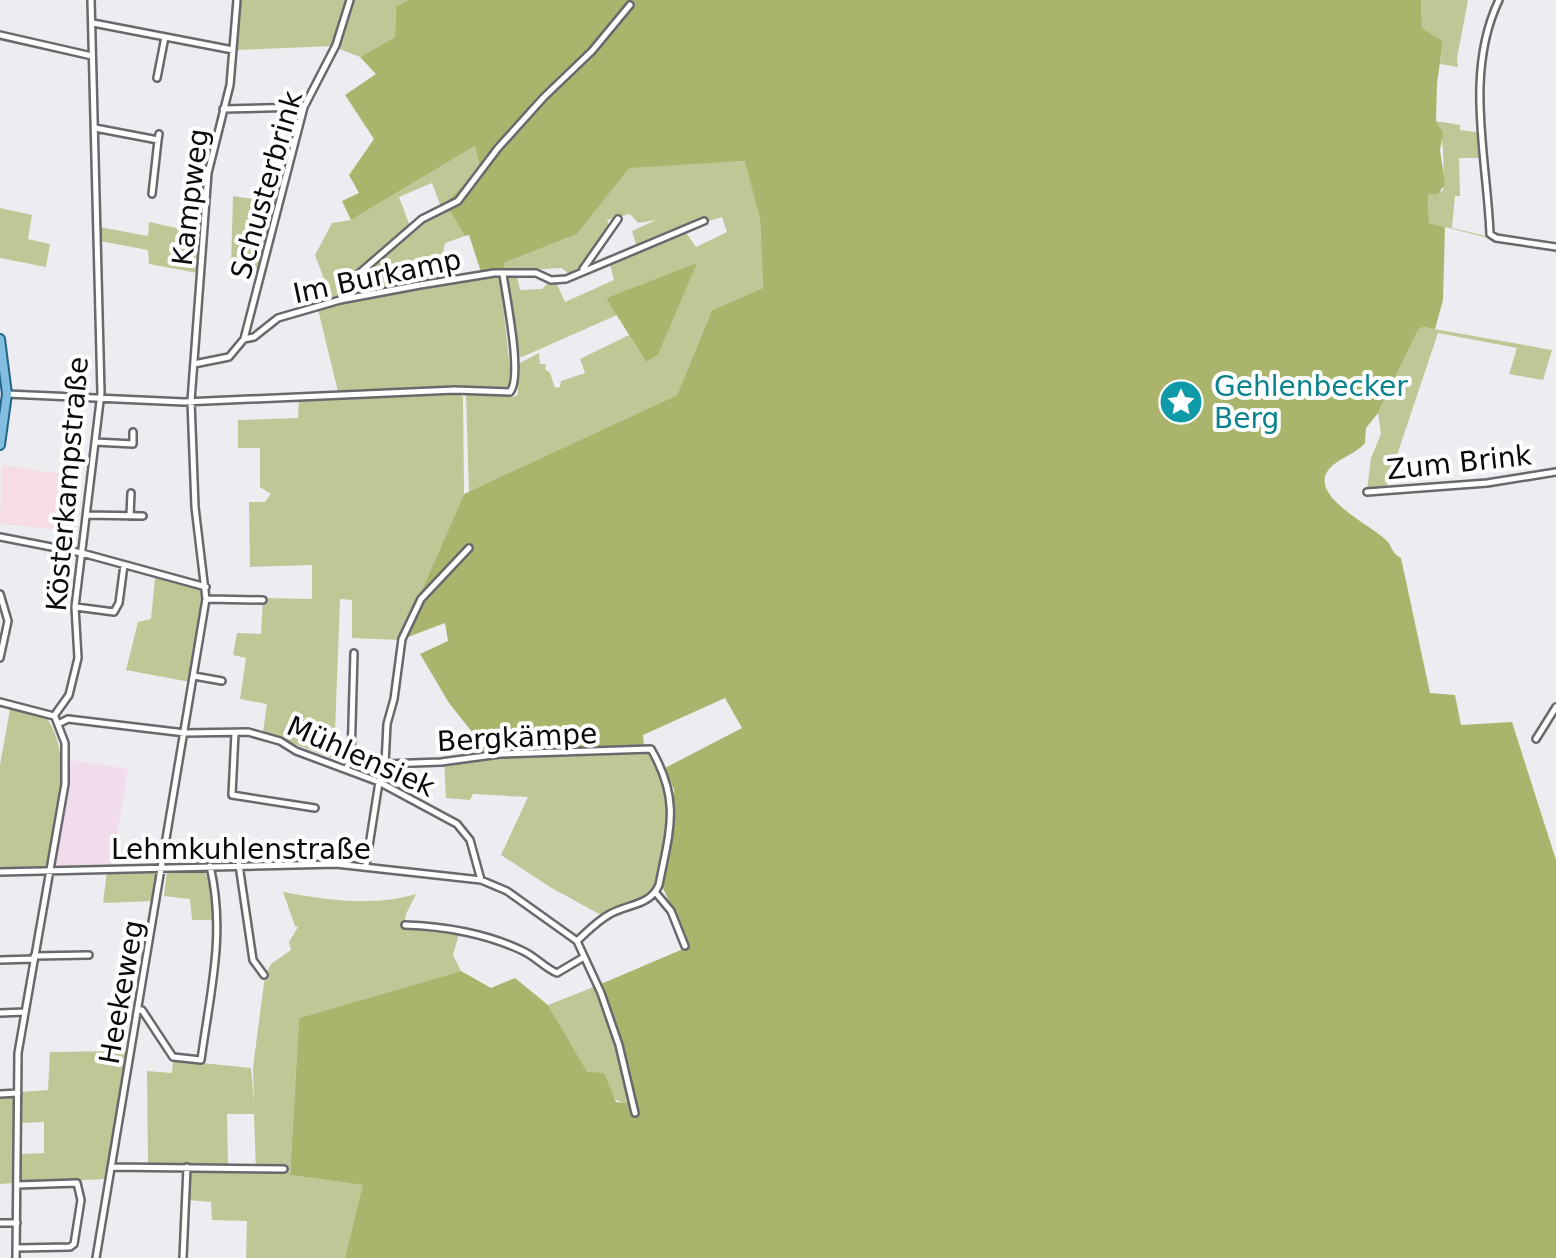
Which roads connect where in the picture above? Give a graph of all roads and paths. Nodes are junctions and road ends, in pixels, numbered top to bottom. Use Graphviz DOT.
graph roads {
  1 [pos="91,0"];
  2 [pos="237,0"];
  3 [pos="350,0"];
  4 [pos="1499,0"];
  5 [pos="630,5"];
  6 [pos="92,23"];
  7 [pos="0,36"];
  8 [pos="165,37"];
  9 [pos="233,50"];
  10 [pos="92,56"];
  11 [pos="157,78"];
  12 [pos="304,108"];
  13 [pos="222,110"];
  14 [pos="95,128"];
  15 [pos="152,194"];
  16 [pos="618,218"];
  17 [pos="704,221"];
  18 [pos="1556,247"];
  19 [pos="581,272"];
  20 [pos="503,274"];
  21 [pos="340,300"];
  22 [pos="0,339"];
  23 [pos="244,339"];
  24 [pos="2,356"];
  25 [pos="194,364"];
  26 [pos="7,394"];
  27 [pos="100,398"];
  28 [pos="191,401"];
  29 [pos="134,432"];
  30 [pos="95,442"];
  31 [pos="0,445"];
  32 [pos="1556,472"];
  33 [pos="1367,492"];
  34 [pos="131,494"];
  35 [pos="87,514"];
  36 [pos="130,516"];
  37 [pos="143,516"];
  38 [pos="0,537"];
  39 [pos="468,548"];
  40 [pos="82,553"];
  41 [pos="124,565"];
  42 [pos="206,587"];
  43 [pos="0,594"];
  44 [pos="206,600"];
  45 [pos="263,600"];
  46 [pos="76,607"];
  47 [pos="354,653"];
  48 [pos="0,658"];
  49 [pos="194,676"];
  50 [pos="222,681"];
  51 [pos="0,702"];
  52 [pos="1556,707"];
  53 [pos="57,720"];
  54 [pos="235,732"];
  55 [pos="184,734"];
  56 [pos="1536,739"];
  57 [pos="385,764"];
  58 [pos="348,767"];
  59 [pos="378,782"];
  60 [pos="316,808"];
  61 [pos="366,865"];
  62 [pos="210,866"];
  63 [pos="239,866"];
  64 [pos="163,867"];
  65 [pos="0,872"];
  66 [pos="50,872"];
  67 [pos="482,880"];
  68 [pos="656,892"];
  69 [pos="404,924"];
  70 [pos="576,941"];
  71 [pos="686,946"];
  72 [pos="89,955"];
  73 [pos="584,957"];
  74 [pos="34,958"];
  75 [pos="0,960"];
  76 [pos="264,975"];
  77 [pos="138,1010"];
  78 [pos="25,1012"];
  79 [pos="0,1013"];
  80 [pos="0,1094"];
  81 [pos="18,1094"];
  82 [pos="635,1113"];
  83 [pos="112,1166"];
  84 [pos="187,1167"];
  85 [pos="284,1170"];
  86 [pos="17,1185"];
  87 [pos="0,1223"];
  88 [pos="17,1223"];
  89 [pos="16,1248"];
  90 [pos="16,1258"];
  91 [pos="96,1258"];
  92 [pos="183,1258"];
  1 -- 6 [label="street, Kösterkampstraße"];
  2 -- 9 [label="street, Kampweg"];
  3 -- 12 [label="street, Schusterbrink"];
  4 -- 18 [label="street"];
  5 -- 21 [label="street"];
  6 -- 8 [label="street"];
  6 -- 10 [label="street, Kösterkampstraße"];
  7 -- 10 [label="street"];
  8 -- 9 [label="street"];
  8 -- 11 [label="street"];
  9 -- 13 [label="street, Kampweg"];
  10 -- 14 [label="street, Kösterkampstraße"];
  12 -- 13 [label="street"];
  12 -- 23 [label="street, Schusterbrink"];
  13 -- 25 [label="street, Kampweg"];
  14 -- 15 [label="street"];
  14 -- 27 [label="street, Kösterkampstraße"];
  16 -- 19 [label="street"];
  17 -- 19 [label="street"];
  19 -- 20 [label="street, Im Burkamp"];
  20 -- 21 [label="street, Im Burkamp"];
  20 -- 28 [label="street"];
  21 -- 23 [label="street, Im Burkamp"];
  22 -- 24 [label="main road"];
  23 -- 25 [label="street, Im Burkamp"];
  24 -- 26 [label="main road"];
  25 -- 28 [label="street, Kampweg"];
  26 -- 27 [label="street"];
  26 -- 31 [label="main road"];
  27 -- 28 [label="street"];
  27 -- 30 [label="street, Kösterkampstraße"];
  28 -- 42 [label="street, Kampweg"];
  29 -- 30 [label="street"];
  30 -- 35 [label="street, Kösterkampstraße"];
  32 -- 33 [label="street, Zum Brink"];
  34 -- 36 [label="street"];
  35 -- 36 [label="street"];
  35 -- 40 [label="street, Kösterkampstraße"];
  36 -- 37 [label="street"];
  38 -- 40 [label="street"];
  39 -- 57 [label="street"];
  40 -- 41 [label="street"];
  40 -- 46 [label="street, Kösterkampstraße"];
  41 -- 42 [label="street"];
  41 -- 46 [label="street"];
  42 -- 44 [label="street, Heekeweg"];
  43 -- 48 [label="street"];
  44 -- 45 [label="street"];
  44 -- 49 [label="street, Heekeweg"];
  46 -- 53 [label="street, Kösterkampstraße"];
  47 -- 58 [label="street"];
  49 -- 50 [label="street"];
  49 -- 55 [label="street, Heekeweg"];
  51 -- 53 [label="street, Mühlensiek"];
  52 -- 56 [label="street"];
  53 -- 55 [label="street, Mühlensiek"];
  53 -- 66 [label="street"];
  54 -- 55 [label="street, Mühlensiek"];
  54 -- 58 [label="street, Mühlensiek"];
  54 -- 60 [label="street"];
  55 -- 64 [label="street, Heekeweg"];
  57 -- 59 [label="street"];
  57 -- 68 [label="street, Bergkämpe"];
  58 -- 59 [label="street, Mühlensiek"];
  59 -- 61 [label="street"];
  59 -- 67 [label="street, Mühlensiek"];
  61 -- 63 [label="street, Lehmkuhlenstraße"];
  61 -- 67 [label="street, Lehmkuhlenstraße"];
  62 -- 63 [label="street, Lehmkuhlenstraße"];
  62 -- 64 [label="street, Lehmkuhlenstraße"];
  62 -- 77 [label="street"];
  63 -- 76 [label="street"];
  64 -- 66 [label="street, Lehmkuhlenstraße"];
  64 -- 77 [label="street, Heekeweg"];
  65 -- 66 [label="street, Lehmkuhlenstraße"];
  66 -- 74 [label="street"];
  67 -- 70 [label="street, Lehmkuhlenstraße"];
  68 -- 70 [label="street"];
  68 -- 71 [label="street"];
  69 -- 73 [label="street"];
  70 -- 73 [label="street, Lehmkuhlenstraße"];
  72 -- 74 [label="street"];
  73 -- 82 [label="street, Lehmkuhlenstraße"];
  74 -- 75 [label="street"];
  74 -- 78 [label="street"];
  77 -- 83 [label="street, Heekeweg"];
  78 -- 79 [label="street"];
  78 -- 81 [label="street"];
  80 -- 81 [label="street"];
  81 -- 86 [label="street"];
  83 -- 84 [label="street"];
  83 -- 91 [label="street, Heekeweg"];
  84 -- 85 [label="street"];
  84 -- 92 [label="street"];
  86 -- 88 [label="street"];
  86 -- 89 [label="street"];
  87 -- 88 [label="street"];
  88 -- 89 [label="street"];
  89 -- 90 [label="street"];
}
